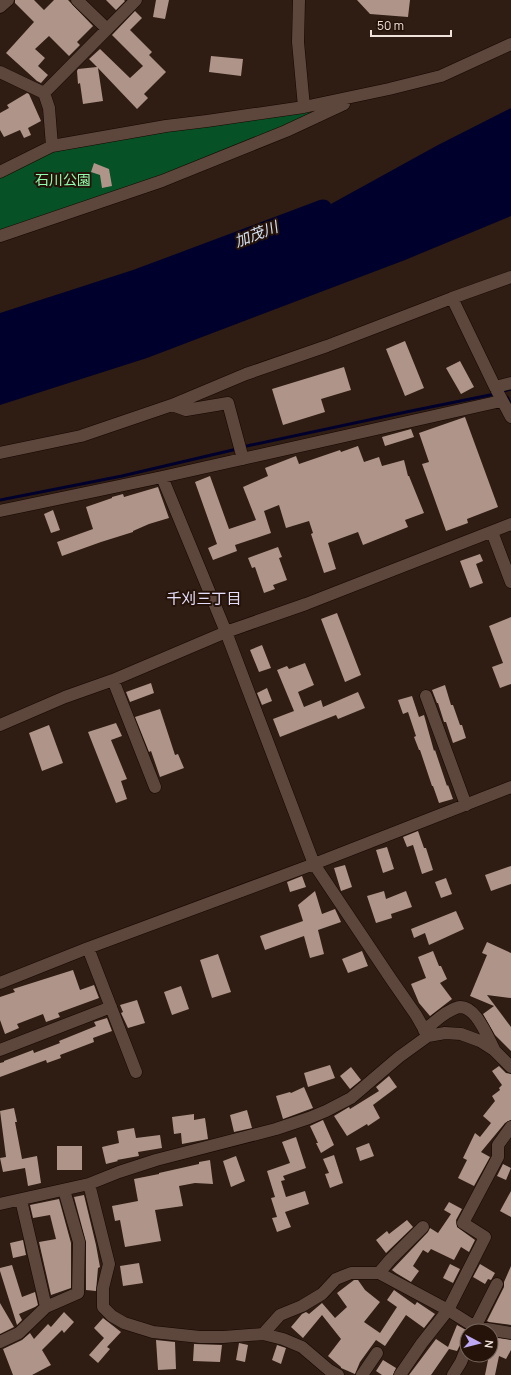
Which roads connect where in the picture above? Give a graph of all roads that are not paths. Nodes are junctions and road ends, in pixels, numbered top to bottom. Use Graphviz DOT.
graph roads {
  1 [pos="77,0"];
  2 [pos="136,0"];
  3 [pos="299,0"];
  4 [pos="107,29"];
  5 [pos="511,44"];
  6 [pos="0,72"];
  7 [pos="44,93"];
  8 [pos="364,94"];
  9 [pos="304,107"];
  10 [pos="52,146"];
  11 [pos="0,172"];
  12 [pos="0,236"];
  13 [pos="511,277"];
  14 [pos="452,298"];
  15 [pos="511,383"];
  16 [pos="495,387"];
  17 [pos="501,401"];
  18 [pos="172,405"];
  19 [pos="511,417"];
  20 [pos="0,453"];
  21 [pos="242,459"];
  22 [pos="162,477"];
  23 [pos="0,511"];
  24 [pos="511,524"];
  25 [pos="492,532"];
  26 [pos="511,582"];
  27 [pos="226,632"];
  28 [pos="113,680"];
  29 [pos="426,696"];
  30 [pos="0,725"];
  31 [pos="156,787"];
  32 [pos="511,787"];
  33 [pos="466,805"];
  34 [pos="314,864"];
  35 [pos="88,948"];
  36 [pos="0,983"];
  37 [pos="111,1007"];
  38 [pos="426,1033"];
  39 [pos="0,1050"];
  40 [pos="494,1050"];
  41 [pos="511,1067"];
  42 [pos="136,1072"];
  43 [pos="511,1127"];
  44 [pos="89,1184"];
  45 [pos="64,1190"];
  46 [pos="21,1200"];
  47 [pos="0,1204"];
  48 [pos="423,1227"];
  49 [pos="379,1273"];
  50 [pos="497,1284"];
  51 [pos="46,1307"];
  52 [pos="448,1310"];
  53 [pos="466,1323"];
  54 [pos="477,1323"];
  55 [pos="499,1332"];
  56 [pos="511,1333"];
  57 [pos="264,1334"];
  58 [pos="0,1342"];
  59 [pos="376,1353"];
  60 [pos="460,1363"];
  61 [pos="338,1375"];
  62 [pos="362,1375"];
  63 [pos="400,1375"];
  64 [pos="453,1375"];
  1 -- 4 [label="street"];
  2 -- 4 [label="street"];
  3 -- 9 [label="street"];
  4 -- 7 [label="street"];
  5 -- 8 [label="street"];
  6 -- 7 [label="street"];
  7 -- 10 [label="street"];
  8 -- 9 [label="street"];
  8 -- 12 [label="street"];
  9 -- 10 [label="street"];
  10 -- 11 [label="street"];
  13 -- 14 [label="street"];
  14 -- 16 [label="street"];
  14 -- 18 [label="street"];
  15 -- 16 [label="street"];
  16 -- 17 [label="street"];
  17 -- 19 [label="street"];
  17 -- 21 [label="street"];
  18 -- 20 [label="street"];
  18 -- 21 [label="street"];
  21 -- 22 [label="street"];
  22 -- 23 [label="street"];
  22 -- 27 [label="street"];
  24 -- 25 [label="street"];
  25 -- 26 [label="street"];
  25 -- 27 [label="street"];
  27 -- 28 [label="street"];
  27 -- 34 [label="street"];
  28 -- 30 [label="street"];
  28 -- 31 [label="street"];
  29 -- 33 [label="street"];
  32 -- 33 [label="street"];
  33 -- 34 [label="street"];
  34 -- 35 [label="street"];
  34 -- 38 [label="street"];
  35 -- 36 [label="street"];
  35 -- 37 [label="street"];
  37 -- 39 [label="street"];
  37 -- 42 [label="street"];
  38 -- 40 [label="street"];
  38 -- 40 [label="street"];
  38 -- 44 [label="street"];
  40 -- 41 [label="street"];
  43 -- 52 [label="street"];
  44 -- 45 [label="street"];
  44 -- 57 [label="street"];
  45 -- 46 [label="street"];
  45 -- 51 [label="street"];
  46 -- 47 [label="street"];
  46 -- 51 [label="street"];
  48 -- 49 [label="street"];
  49 -- 52 [label="street"];
  49 -- 57 [label="street"];
  50 -- 54 [label="street"];
  51 -- 58 [label="street"];
  52 -- 53 [label="street"];
  52 -- 63 [label="street"];
  55 -- 56 [label="street"];
  57 -- 61 [label="street"];
  59 -- 62 [label="street"];
  60 -- 64 [label="street"];
}
